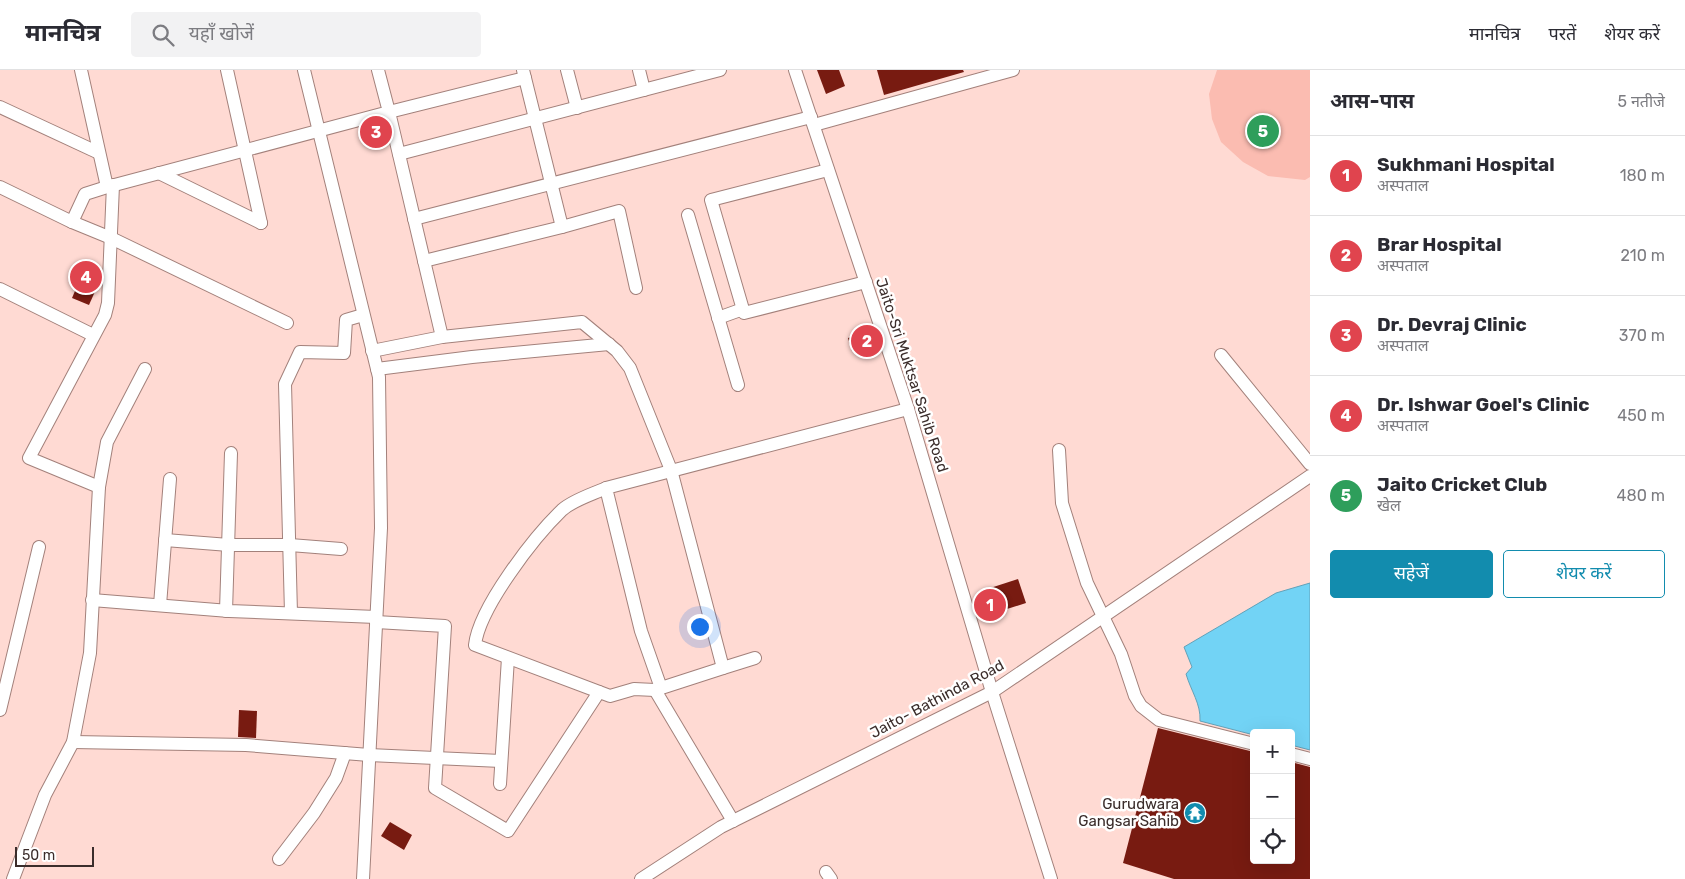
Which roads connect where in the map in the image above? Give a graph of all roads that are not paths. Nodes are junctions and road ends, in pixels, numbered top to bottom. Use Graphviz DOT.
graph roads {
  1 [pos="80,70"];
  2 [pos="227,70"];
  3 [pos="304,70"];
  4 [pos="378,70"];
  5 [pos="567,70"];
  6 [pos="639,70"];
  7 [pos="795,70"];
  8 [pos="1012,70"];
  9 [pos="715,71"];
  10 [pos="524,74"];
  11 [pos="644,90"];
  12 [pos="0,107"];
  13 [pos="577,108"];
  14 [pos="389,112"];
  15 [pos="535,119"];
  16 [pos="812,121"];
  17 [pos="318,132"];
  18 [pos="245,150"];
  19 [pos="99,154"];
  20 [pos="399,154"];
  21 [pos="828,170"];
  22 [pos="159,173"];
  23 [pos="552,185"];
  24 [pos="110,186"];
  25 [pos="0,187"];
  26 [pos="688,215"];
  27 [pos="414,219"];
  28 [pos="72,222"];
  29 [pos="562,227"];
  30 [pos="111,238"];
  31 [pos="424,261"];
  32 [pos="866,282"];
  33 [pos="636,288"];
  34 [pos="0,289"];
  35 [pos="743,309"];
  36 [pos="363,315"];
  37 [pos="718,318"];
  38 [pos="287,323"];
  39 [pos="93,335"];
  40 [pos="442,337"];
  41 [pos="609,344"];
  42 [pos="372,351"];
  43 [pos="1221,355"];
  44 [pos="145,369"];
  45 [pos="377,369"];
  46 [pos="738,385"];
  47 [pos="908,409"];
  48 [pos="1059,450"];
  49 [pos="231,453"];
  50 [pos="1310,464"];
  51 [pos="671,470"];
  52 [pos="1310,476"];
  53 [pos="170,479"];
  54 [pos="99,488"];
  55 [pos="606,488"];
  56 [pos="165,540"];
  57 [pos="290,545"];
  58 [pos="229,546"];
  59 [pos="39,547"];
  60 [pos="340,550"];
  61 [pos="92,600"];
  62 [pos="160,605"];
  63 [pos="226,611"];
  64 [pos="290,614"];
  65 [pos="1104,616"];
  66 [pos="376,620"];
  67 [pos="508,658"];
  68 [pos="755,658"];
  69 [pos="723,668"];
  70 [pos="658,689"];
  71 [pos="599,692"];
  72 [pos="992,692"];
  73 [pos="0,710"];
  74 [pos="73,742"];
  75 [pos="1250,743"];
  76 [pos="345,753"];
  77 [pos="368,755"];
  78 [pos="1295,755"];
  79 [pos="437,757"];
  80 [pos="1310,759"];
  81 [pos="501,761"];
  82 [pos="500,784"];
  83 [pos="733,821"];
  84 [pos="279,859"];
  85 [pos="13,879"];
  86 [pos="363,879"];
  87 [pos="642,879"];
  88 [pos="1051,879"];
  1 -- 19 [label="street"];
  2 -- 18 [label="street"];
  3 -- 17 [label="street"];
  4 -- 14 [label="street"];
  5 -- 13 [label="street"];
  6 -- 11 [label="street"];
  7 -- 16 [label="street, Jaito-Sri Muktsar Sahib Road"];
  8 -- 16 [label="street"];
  9 -- 11 [label="street"];
  10 -- 14 [label="street"];
  10 -- 15 [label="street"];
  11 -- 13 [label="street"];
  12 -- 19 [label="street"];
  13 -- 15 [label="street"];
  14 -- 17 [label="street"];
  14 -- 20 [label="street"];
  15 -- 20 [label="street"];
  15 -- 23 [label="street"];
  16 -- 21 [label="street, Jaito-Sri Muktsar Sahib Road"];
  16 -- 23 [label="street"];
  17 -- 18 [label="street"];
  17 -- 36 [label="street"];
  18 -- 22 [label="street"];
  18 -- 22 [label="street"];
  19 -- 24 [label="street"];
  20 -- 27 [label="street"];
  21 -- 32 [label="street, Jaito-Sri Muktsar Sahib Road"];
  21 -- 35 [label="street"];
  22 -- 24 [label="street"];
  23 -- 27 [label="street"];
  23 -- 29 [label="street"];
  24 -- 28 [label="street"];
  24 -- 30 [label="street"];
  25 -- 28 [label="street"];
  26 -- 37 [label="street"];
  27 -- 31 [label="street"];
  28 -- 30 [label="street"];
  29 -- 31 [label="street"];
  29 -- 33 [label="street"];
  30 -- 38 [label="street"];
  30 -- 39 [label="street"];
  31 -- 40 [label="street"];
  32 -- 35 [label="street"];
  32 -- 47 [label="street, Jaito-Sri Muktsar Sahib Road"];
  34 -- 39 [label="street"];
  35 -- 37 [label="street"];
  36 -- 42 [label="street"];
  36 -- 57 [label="street"];
  37 -- 46 [label="street"];
  39 -- 54 [label="street"];
  40 -- 41 [label="street"];
  40 -- 42 [label="street"];
  41 -- 45 [label="street"];
  41 -- 51 [label="street"];
  42 -- 45 [label="street"];
  43 -- 50 [label="street"];
  44 -- 54 [label="street"];
  45 -- 66 [label="street"];
  47 -- 51 [label="street"];
  47 -- 72 [label="street, Jaito-Sri Muktsar Sahib Road"];
  48 -- 65 [label="street"];
  49 -- 58 [label="street"];
  51 -- 55 [label="street"];
  51 -- 69 [label="street"];
  52 -- 65 [label="street, Jaito- Bathinda Road"];
  53 -- 56 [label="street"];
  54 -- 61 [label="street"];
  55 -- 67 [label="street"];
  55 -- 70 [label="street"];
  56 -- 58 [label="street"];
  56 -- 62 [label="street"];
  57 -- 58 [label="street"];
  57 -- 60 [label="street"];
  57 -- 64 [label="street"];
  58 -- 63 [label="street"];
  59 -- 73 [label="street"];
  61 -- 62 [label="street"];
  61 -- 74 [label="street"];
  62 -- 63 [label="street"];
  63 -- 64 [label="street"];
  64 -- 66 [label="street"];
  65 -- 72 [label="street, Jaito- Bathinda Road"];
  65 -- 75 [label="street"];
  66 -- 77 [label="street"];
  66 -- 79 [label="street"];
  67 -- 71 [label="street"];
  67 -- 81 [label="street"];
  68 -- 69 [label="street"];
  69 -- 70 [label="street"];
  70 -- 71 [label="street"];
  70 -- 83 [label="street"];
  71 -- 79 [label="street"];
  72 -- 83 [label="street, Jaito- Bathinda Road"];
  72 -- 88 [label="street, Jaito-Sri Muktsar Sahib Road"];
  74 -- 76 [label="street"];
  74 -- 85 [label="street"];
  76 -- 77 [label="street"];
  76 -- 84 [label="street"];
  77 -- 79 [label="street"];
  77 -- 86 [label="street"];
  78 -- 80 [label="street"];
  79 -- 81 [label="street"];
  81 -- 82 [label="street"];
  83 -- 87 [label="street, Jaito- Bathinda Road"];
}
